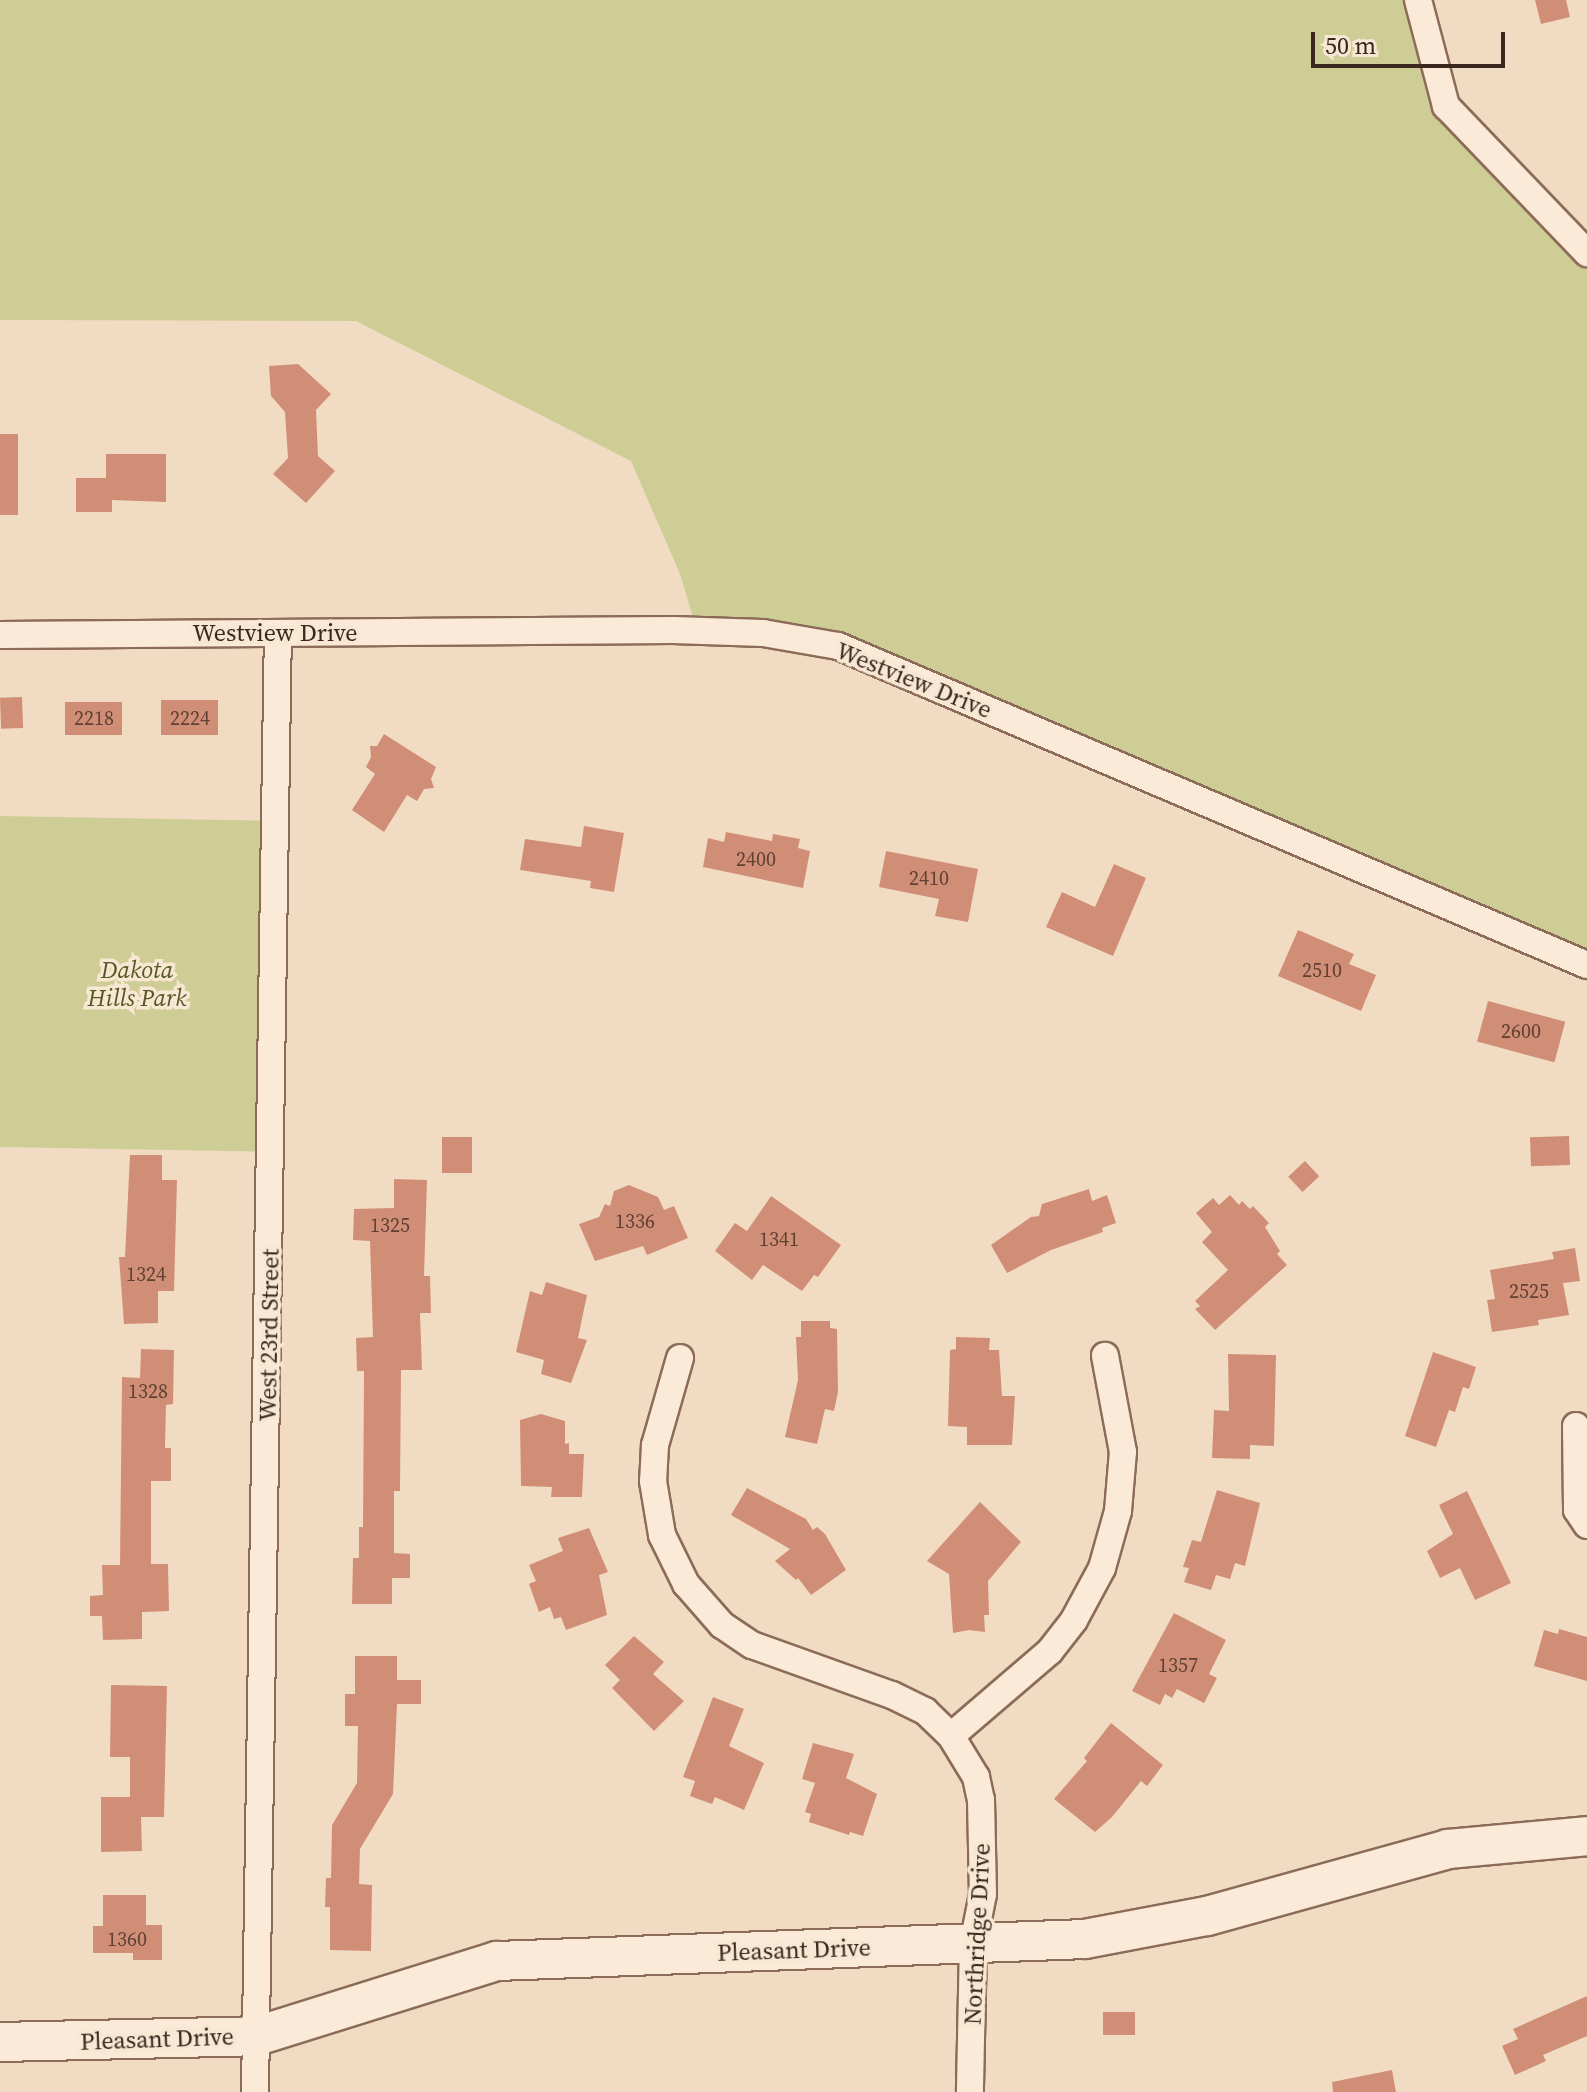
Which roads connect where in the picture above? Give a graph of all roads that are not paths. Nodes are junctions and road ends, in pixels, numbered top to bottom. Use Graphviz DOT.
graph roads {
  1 [pos="1418,0"];
  2 [pos="1587,253"];
  3 [pos="278,633"];
  4 [pos="0,635"];
  5 [pos="1587,965"];
  6 [pos="1105,1356"];
  7 [pos="680,1358"];
  8 [pos="1576,1426"];
  9 [pos="1587,1525"];
  10 [pos="951,1736"];
  11 [pos="1587,1836"];
  12 [pos="973,1944"];
  13 [pos="257,2036"];
  14 [pos="0,2042"];
  15 [pos="255,2092"];
  16 [pos="970,2092"];
  1 -- 2 [label="street"];
  3 -- 4 [label="street, Westview Drive"];
  3 -- 5 [label="street, Westview Drive"];
  3 -- 13 [label="street, West 23rd Street"];
  6 -- 10 [label="street"];
  7 -- 10 [label="street, Northridge Drive"];
  8 -- 9 [label="street"];
  10 -- 12 [label="street, Northridge Drive"];
  11 -- 12 [label="street, Pleasant Drive"];
  12 -- 13 [label="street, Pleasant Drive"];
  12 -- 16 [label="street, Northridge Drive"];
  13 -- 14 [label="street, Pleasant Drive"];
  13 -- 15 [label="street, West 23rd Street"];
}
